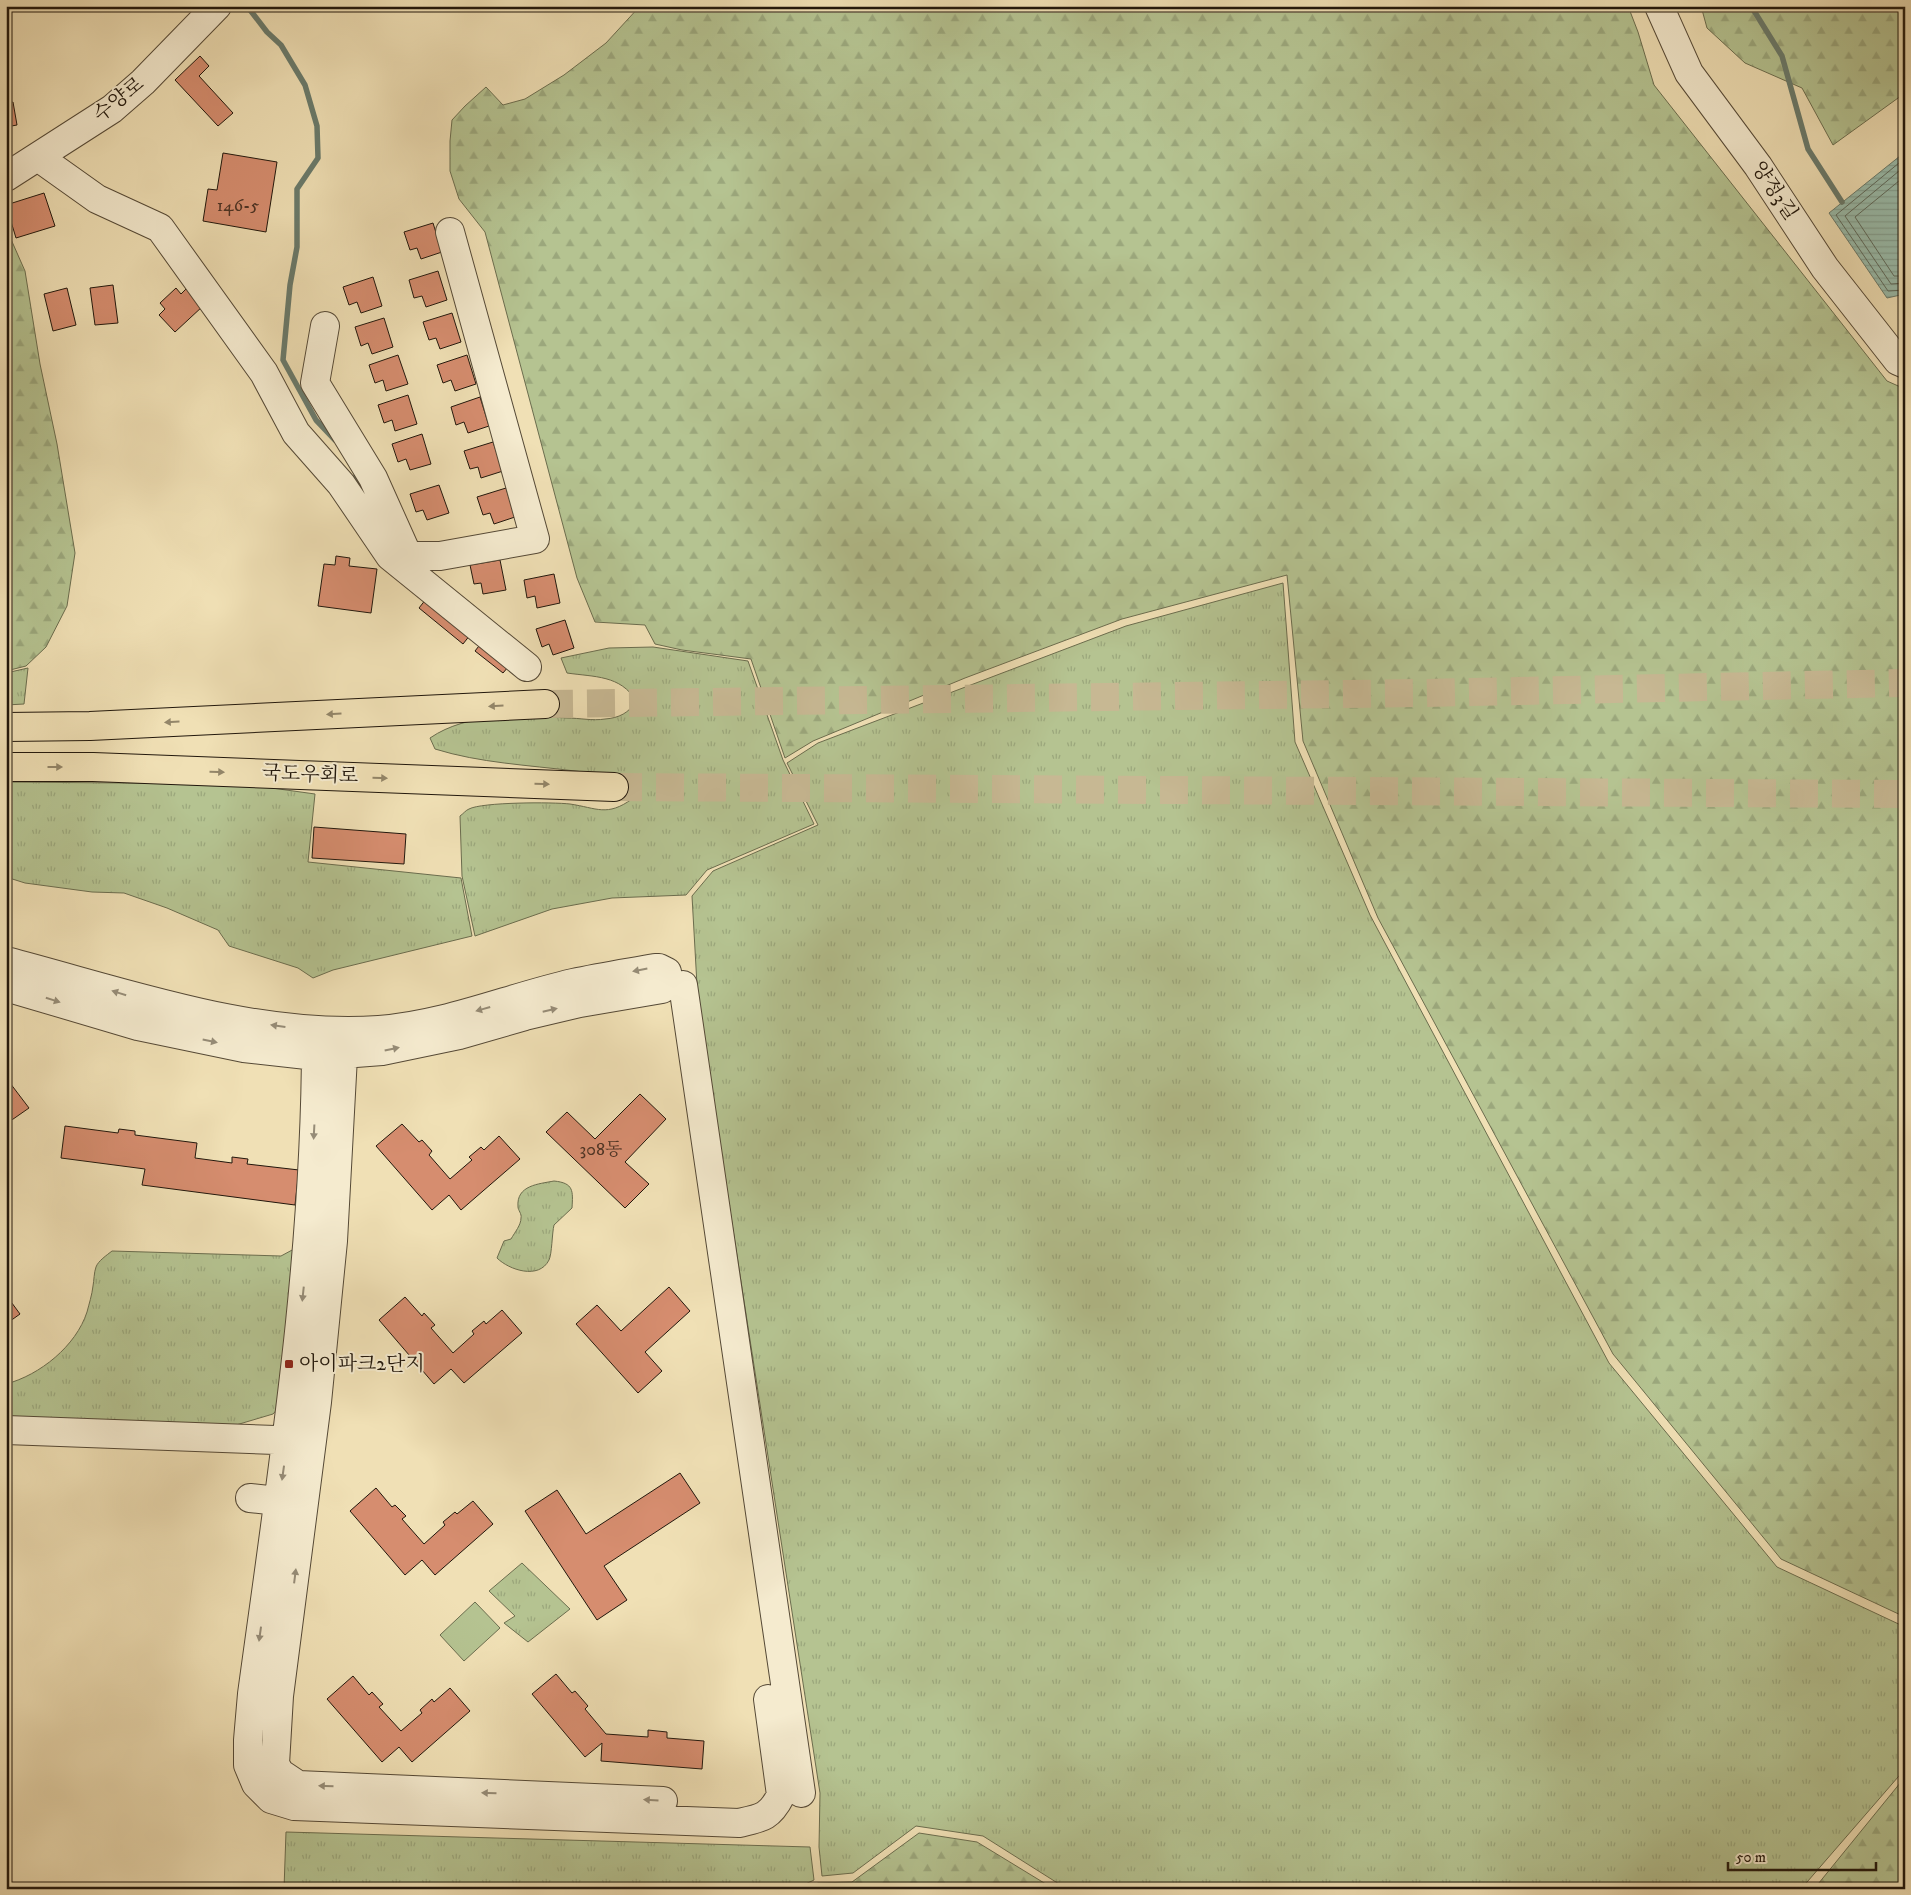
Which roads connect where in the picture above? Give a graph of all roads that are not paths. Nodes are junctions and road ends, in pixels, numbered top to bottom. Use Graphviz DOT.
graph roads {
  1 [pos="217,6"];
  2 [pos="1658,6"];
  3 [pos="38,157"];
  4 [pos="6,177"];
  5 [pos="450,232"];
  6 [pos="325,326"];
  7 [pos="1905,364"];
  8 [pos="399,556"];
  9 [pos="527,667"];
  10 [pos="545,704"];
  11 [pos="6,727"];
  12 [pos="6,767"];
  13 [pos="614,786"];
  14 [pos="6,961"];
  15 [pos="683,984"];
  16 [pos="6,987"];
  17 [pos="344,1043"];
  18 [pos="316,1044"];
  19 [pos="263,1050"];
  20 [pos="316,1104"];
  21 [pos="6,1430"];
  22 [pos="300,1441"];
  23 [pos="250,1498"];
  24 [pos="292,1502"];
  25 [pos="768,1700"];
  26 [pos="790,1788"];
  1 -- 3 [label="street, 수양로"];
  2 -- 7 [label="street, 양정3길"];
  3 -- 4 [label="street, 수양로"];
  3 -- 8 [label="street"];
  5 -- 8 [label="street"];
  6 -- 8 [label="street"];
  8 -- 9 [label="street"];
  10 -- 11 [label="highway, one-way"];
  12 -- 13 [label="highway, 국도우회로, one-way"];
  18 -- 14 [label="street, one-way"];
  15 -- 26 [label="street"];
  16 -- 19 [label="street, one-way"];
  17 -- 17 [label="street, one-way"];
  17 -- 18 [label="street"];
  17 -- 22 [label="street"];
  18 -- 19 [label="street"];
  18 -- 20 [label="street"];
  19 -- 20 [label="street"];
  20 -- 22 [label="street, one-way"];
  21 -- 22 [label="street"];
  22 -- 24 [label="street"];
  23 -- 24 [label="street"];
  24 -- 26 [label="street"];
  25 -- 26 [label="street"];
}
